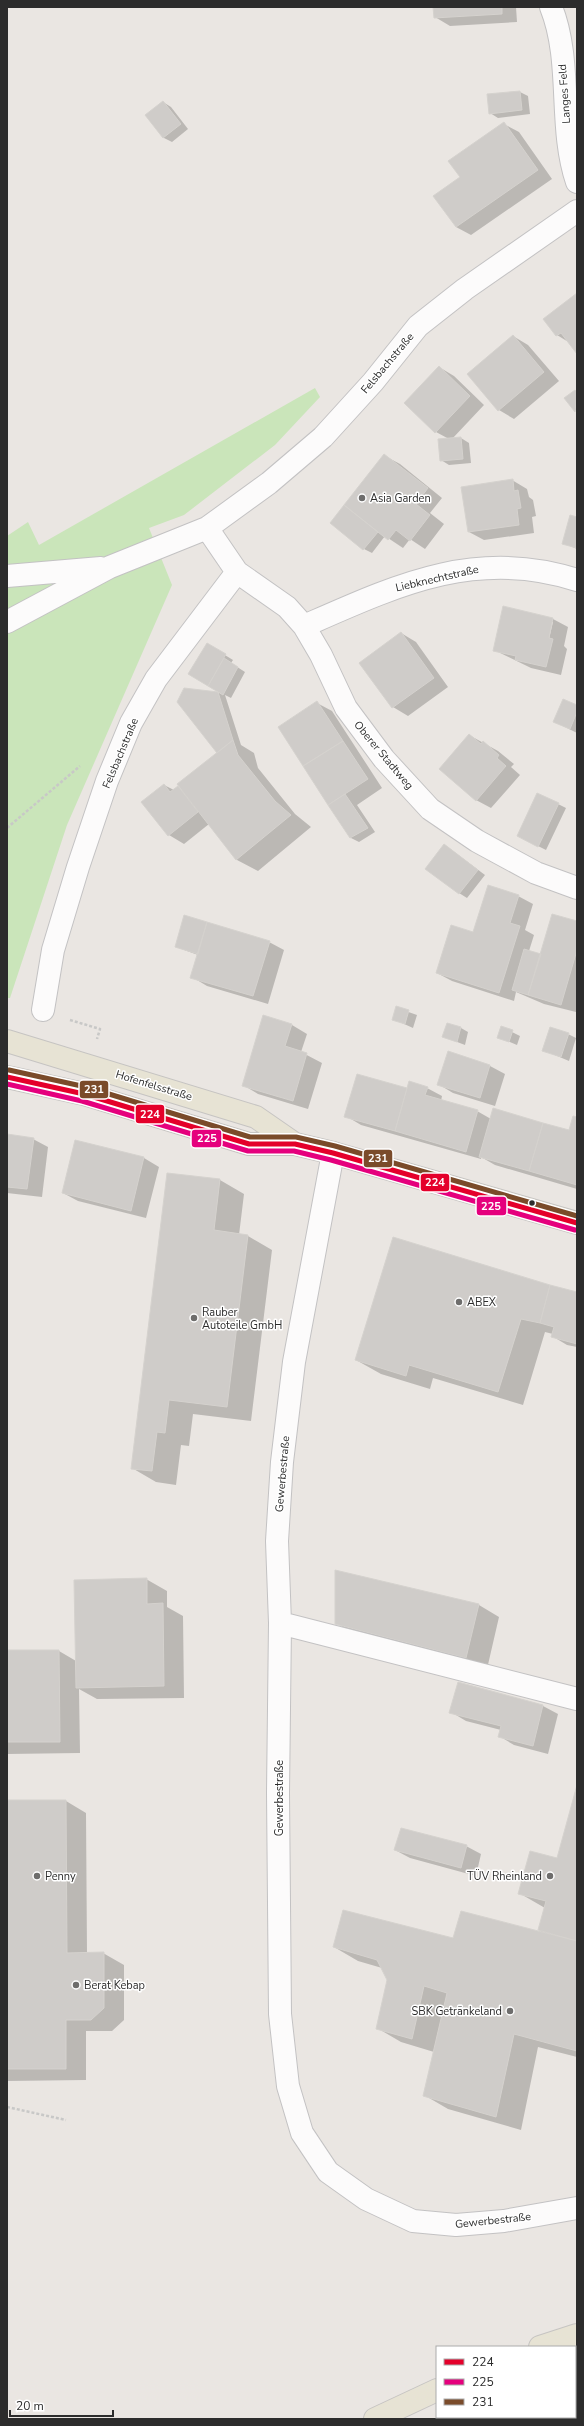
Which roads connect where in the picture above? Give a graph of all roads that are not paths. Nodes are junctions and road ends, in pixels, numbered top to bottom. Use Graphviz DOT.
graph roads {
  1 [pos="551,7"];
  2 [pos="577,182"];
  3 [pos="577,211"];
  4 [pos="207,528"];
  5 [pos="110,567"];
  6 [pos="237,572"];
  7 [pos="7,576"];
  8 [pos="577,580"];
  9 [pos="41,604"];
  10 [pos="7,608"];
  11 [pos="7,622"];
  12 [pos="304,626"];
  13 [pos="577,888"];
  14 [pos="43,1010"];
  15 [pos="7,1041"];
  16 [pos="7,1077"];
  17 [pos="295,1144"];
  18 [pos="333,1153"];
  19 [pos="577,1223"];
  20 [pos="280,1623"];
  21 [pos="577,1699"];
  22 [pos="577,2208"];
  23 [pos="577,2335"];
  24 [pos="543,2346"];
  25 [pos="436,2390"];
  26 [pos="375,2419"];
  1 -- 2 [label="street, Langes Feld"];
  3 -- 4 [label="street, Felsbachstraße"];
  4 -- 5 [label="street, Felsbachstraße"];
  4 -- 6 [label="street"];
  5 -- 7 [label="street, Felsbachstraße"];
  5 -- 9 [label="street, Felsbachstraße"];
  6 -- 12 [label="street, Oberer Stadtweg"];
  6 -- 14 [label="street, Felsbachstraße"];
  8 -- 12 [label="street, Liebknechtstraße"];
  9 -- 10 [label="street, Felsbachstraße"];
  9 -- 11 [label="street, Felsbachstraße"];
  12 -- 13 [label="street, Oberer Stadtweg"];
  15 -- 17 [label="main road, Hofenfelsstraße"];
  16 -- 17 [label="main road, Hofenfelsstraße"];
  17 -- 18 [label="main road, Hofenfelsstraße"];
  18 -- 19 [label="main road, Hofenfelsstraße"];
  18 -- 20 [label="street, Gewerbestraße"];
  20 -- 21 [label="street"];
  20 -- 22 [label="street, Gewerbestraße"];
  23 -- 24 [label="main road"];
  25 -- 26 [label="main road"];
}
